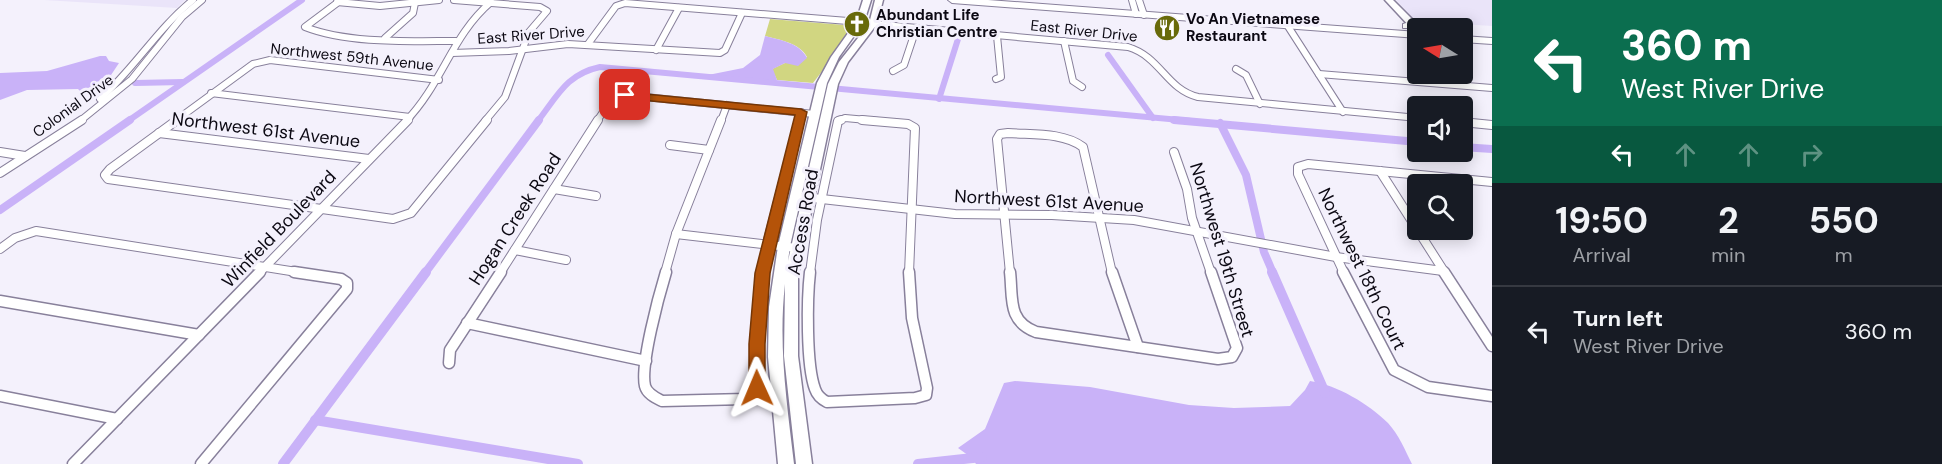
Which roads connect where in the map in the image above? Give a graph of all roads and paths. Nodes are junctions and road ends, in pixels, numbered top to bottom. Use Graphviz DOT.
graph roads {
  1 [pos="193,0"];
  2 [pos="202,0"];
  3 [pos="439,0"];
  4 [pos="454,0"];
  5 [pos="867,0"];
  6 [pos="879,0"];
  7 [pos="952,0"];
  8 [pos="1014,0"];
  9 [pos="1049,0"];
  10 [pos="1389,0"];
  11 [pos="339,1"];
  12 [pos="492,1"];
  13 [pos="415,3"];
  14 [pos="1000,4"];
  15 [pos="1138,7"];
  16 [pos="679,8"];
  17 [pos="742,13"];
  18 [pos="1284,21"];
  19 [pos="1407,21"];
  20 [pos="860,22"];
  21 [pos="873,24"];
  22 [pos="916,29"];
  23 [pos="1407,30"];
  24 [pos="1407,32"];
  25 [pos="1473,32"];
  26 [pos="1492,33"];
  27 [pos="997,36"];
  28 [pos="385,38"];
  29 [pos="166,39"];
  30 [pos="155,40"];
  31 [pos="1473,40"];
  32 [pos="456,41"];
  33 [pos="1064,41"];
  34 [pos="1492,41"];
  35 [pos="588,44"];
  36 [pos="524,50"];
  37 [pos="656,50"];
  38 [pos="452,53"];
  39 [pos="720,53"];
  40 [pos="149,61"];
  41 [pos="138,62"];
  42 [pos="1236,69"];
  43 [pos="893,70"];
  44 [pos="1319,74"];
  45 [pos="996,79"];
  46 [pos="122,80"];
  47 [pos="132,80"];
  48 [pos="439,80"];
  49 [pos="1082,87"];
  50 [pos="826,88"];
  51 [pos="1492,88"];
  52 [pos="212,93"];
  53 [pos="1260,104"];
  54 [pos="727,105"];
  55 [pos="801,112"];
  56 [pos="1343,112"];
  57 [pos="814,114"];
  58 [pos="410,117"];
  59 [pos="1407,117"];
  60 [pos="1473,123"];
  61 [pos="1492,125"];
  62 [pos="159,133"];
  63 [pos="670,146"];
  64 [pos="709,150"];
  65 [pos="0,152"];
  66 [pos="1174,152"];
  67 [pos="21,156"];
  68 [pos="369,159"];
  69 [pos="0,166"];
  70 [pos="1380,171"];
  71 [pos="0,173"];
  72 [pos="1492,182"];
  73 [pos="554,189"];
  74 [pos="596,196"];
  75 [pos="801,197"];
  76 [pos="822,200"];
  77 [pos="321,209"];
  78 [pos="912,209"];
  79 [pos="1004,216"];
  80 [pos="1099,217"];
  81 [pos="1196,230"];
  82 [pos="676,234"];
  83 [pos="768,244"];
  84 [pos="790,247"];
  85 [pos="0,249"];
  86 [pos="515,250"];
  87 [pos="1336,257"];
  88 [pos="566,260"];
  89 [pos="265,267"];
  90 [pos="1443,270"];
  91 [pos="0,301"];
  92 [pos="467,323"];
  93 [pos="199,335"];
  94 [pos="1492,346"];
  95 [pos="1138,348"];
  96 [pos="646,361"];
  97 [pos="449,363"];
  98 [pos="0,396"];
  99 [pos="1492,396"];
  100 [pos="117,419"];
  101 [pos="72,464"];
  102 [pos="201,464"];
  103 [pos="786,464"];
  104 [pos="804,464"];
  1 -- 30 [label="street, Colonial Drive"];
  2 -- 29 [label="street, Colonial Drive"];
  3 -- 13 [label="street"];
  4 -- 12 [label="street"];
  5 -- 20 [label="main road"];
  6 -- 21 [label="main road"];
  7 -- 14 [label="main road"];
  8 -- 14 [label="main road"];
  9 -- 15 [label="main road"];
  10 -- 19 [label="main road"];
  11 -- 13 [label="street"];
  11 -- 28 [label="street"];
  12 -- 32 [label="street, Winfield Boulevard"];
  12 -- 36 [label="street"];
  13 -- 28 [label="street"];
  14 -- 15 [label="main road"];
  15 -- 18 [label="main road"];
  16 -- 17 [label="street"];
  16 -- 35 [label="street"];
  16 -- 37 [label="street"];
  17 -- 20 [label="street"];
  17 -- 39 [label="street"];
  18 -- 23 [label="main road"];
  18 -- 24 [label="main road"];
  18 -- 44 [label="street"];
  20 -- 50 [label="main road"];
  21 -- 22 [label="street, East River Drive"];
  21 -- 50 [label="main road"];
  22 -- 27 [label="street, East River Drive"];
  22 -- 43 [label="street"];
  25 -- 26 [label="main road"];
  27 -- 33 [label="street, East River Drive"];
  27 -- 45 [label="street"];
  28 -- 32 [label="street"];
  29 -- 30 [label="street"];
  29 -- 40 [label="street, Colonial Drive"];
  30 -- 41 [label="street, Colonial Drive"];
  31 -- 34 [label="main road"];
  32 -- 38 [label="street, Winfield Boulevard"];
  33 -- 49 [label="street"];
  33 -- 53 [label="street, East River Drive"];
  35 -- 36 [label="street, East River Drive"];
  35 -- 37 [label="street, East River Drive"];
  36 -- 38 [label="street, East River Drive"];
  36 -- 77 [label="street"];
  37 -- 39 [label="street, East River Drive"];
  38 -- 48 [label="street, Winfield Boulevard"];
  40 -- 41 [label="street"];
  40 -- 47 [label="street, Colonial Drive"];
  41 -- 46 [label="street, Colonial Drive"];
  42 -- 53 [label="street"];
  44 -- 51 [label="street"];
  44 -- 56 [label="street"];
  46 -- 47 [label="street"];
  46 -- 67 [label="street, Colonial Drive"];
  47 -- 67 [label="street, Colonial Drive"];
  48 -- 52 [label="street, Northwest 59th Avenue"];
  48 -- 58 [label="street, Winfield Boulevard"];
  50 -- 57 [label="main road"];
  50 -- 75 [label="main road"];
  52 -- 58 [label="street"];
  52 -- 62 [label="street"];
  53 -- 56 [label="street, East River Drive"];
  54 -- 55 [label="street"];
  54 -- 64 [label="street"];
  54 -- 73 [label="street, Hogan Creek Road"];
  55 -- 57 [label="street"];
  55 -- 83 [label="street, Access Road"];
  56 -- 59 [label="street, East River Drive"];
  57 -- 75 [label="main road"];
  58 -- 68 [label="street, Winfield Boulevard"];
  60 -- 61 [label="street"];
  62 -- 68 [label="street, Northwest 61st Avenue"];
  62 -- 77 [label="street"];
  63 -- 64 [label="street"];
  64 -- 82 [label="street"];
  65 -- 67 [label="street"];
  66 -- 81 [label="street, Northwest 19th Street"];
  67 -- 69 [label="street, Colonial Drive"];
  67 -- 71 [label="street, Colonial Drive"];
  68 -- 77 [label="street, Winfield Boulevard"];
  70 -- 72 [label="street"];
  70 -- 87 [label="street, Northwest 18th Court"];
  70 -- 90 [label="street"];
  73 -- 74 [label="street"];
  73 -- 86 [label="street, Hogan Creek Road"];
  75 -- 76 [label="street, Northwest 61st Avenue"];
  75 -- 84 [label="main road"];
  76 -- 78 [label="street, Northwest 61st Avenue"];
  76 -- 78 [label="street, Access Road"];
  76 -- 78 [label="street, Access Road"];
  77 -- 89 [label="street, Winfield Boulevard"];
  78 -- 79 [label="street, Northwest 61st Avenue"];
  79 -- 80 [label="street, Northwest 61st Avenue"];
  79 -- 80 [label="street"];
  79 -- 95 [label="street"];
  80 -- 81 [label="street, Northwest 61st Avenue"];
  80 -- 95 [label="street"];
  81 -- 87 [label="street, Northwest 61st Avenue"];
  81 -- 95 [label="street, Northwest 19th Street"];
  82 -- 83 [label="street"];
  82 -- 96 [label="street"];
  83 -- 84 [label="street"];
  83 -- 96 [label="street, Access Road"];
  84 -- 103 [label="main road"];
  84 -- 104 [label="main road"];
  85 -- 89 [label="street"];
  86 -- 88 [label="street"];
  86 -- 92 [label="street, Hogan Creek Road"];
  87 -- 90 [label="street, Northwest 61st Avenue"];
  87 -- 99 [label="street, Northwest 18th Court"];
  89 -- 93 [label="street, Winfield Boulevard"];
  89 -- 102 [label="street"];
  90 -- 94 [label="street"];
  91 -- 93 [label="street"];
  92 -- 96 [label="street"];
  92 -- 97 [label="street, Hogan Creek Road"];
  93 -- 100 [label="street, Winfield Boulevard"];
  98 -- 100 [label="street"];
  100 -- 101 [label="street, Winfield Boulevard"];
}
